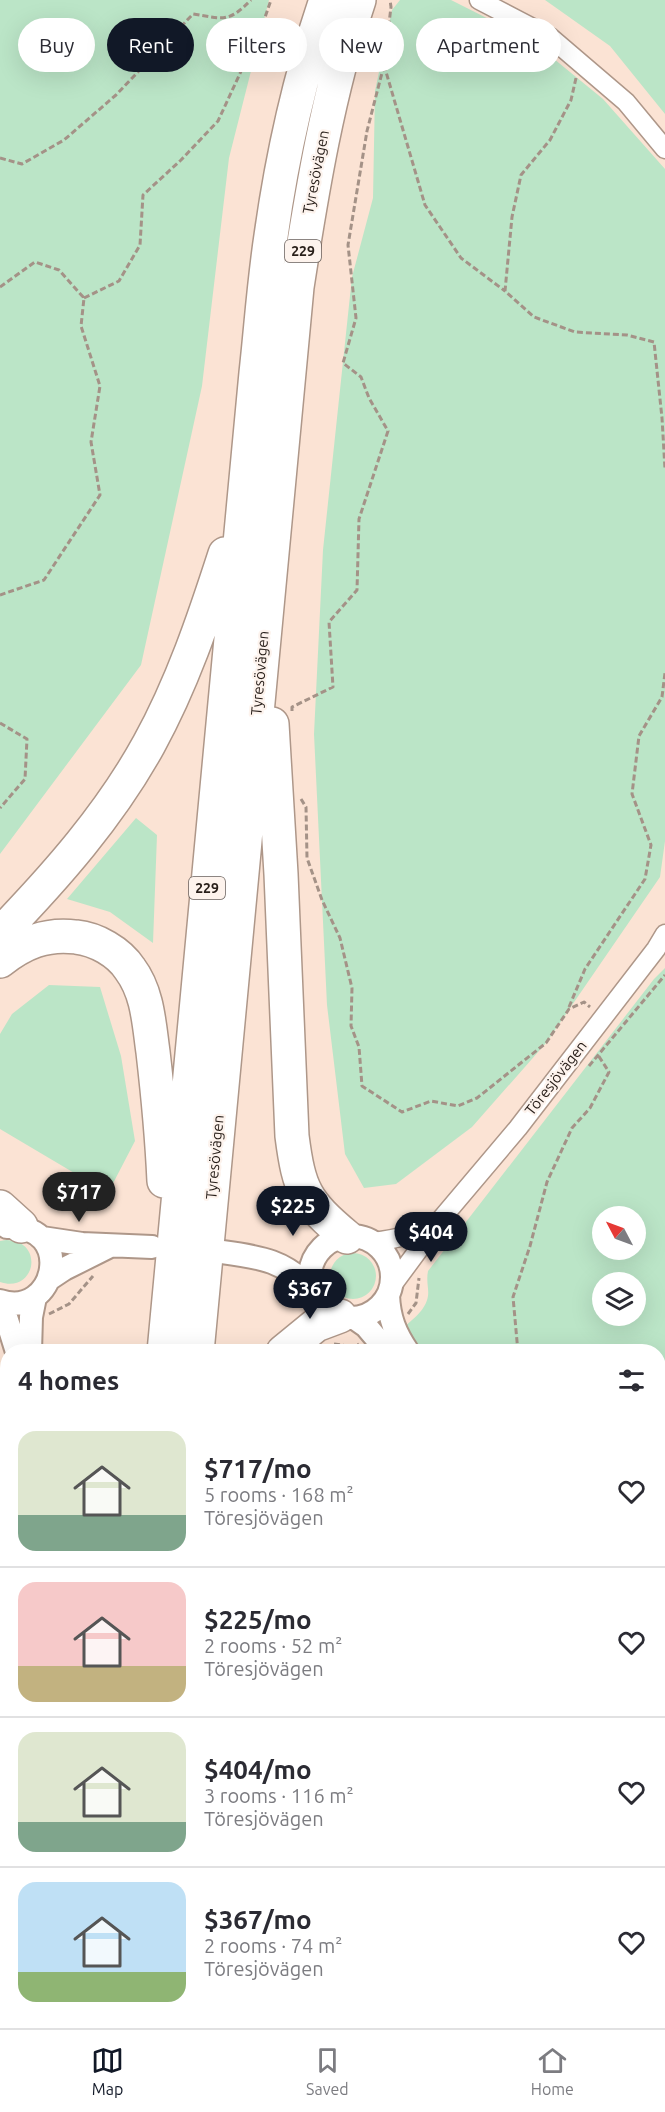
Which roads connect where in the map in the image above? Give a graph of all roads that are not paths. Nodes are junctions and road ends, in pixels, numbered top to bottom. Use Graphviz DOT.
graph roads {
  1 [pos="326,0"];
  2 [pos="359,0"];
  3 [pos="479,0"];
  4 [pos="665,149"];
  5 [pos="244,495"];
  6 [pos="265,622"];
  7 [pos="0,934"];
  8 [pos="665,934"];
  9 [pos="0,961"];
  10 [pos="442,1218"];
  11 [pos="16,1225"];
  12 [pos="347,1242"];
  13 [pos="110,1246"];
  14 [pos="152,1247"];
  15 [pos="222,1252"];
  16 [pos="273,1261"];
  17 [pos="49,1279"];
  18 [pos="171,1282"];
  19 [pos="313,1291"];
  20 [pos="389,1291"];
  21 [pos="0,1301"];
  22 [pos="33,1307"];
  23 [pos="0,1309"];
  24 [pos="337,1320"];
  25 [pos="14,1344"];
  26 [pos="31,1344"];
  27 [pos="165,1344"];
  28 [pos="198,1344"];
  29 [pos="296,1344"];
  30 [pos="381,1344"];
  31 [pos="403,1344"];
  1 -- 5 [label="highway, 229"];
  2 -- 6 [label="highway, Tyresövägen / 229"];
  3 -- 4 [label="street"];
  5 -- 7 [label="highway"];
  5 -- 18 [label="highway, 229"];
  6 -- 12 [label="highway"];
  6 -- 28 [label="highway, Tyresövägen / 229"];
  8 -- 10 [label="street, Töresjövägen"];
  9 -- 18 [label="highway"];
  10 -- 12 [label="street, Töresjövägen"];
  10 -- 20 [label="street, Töresjövägen"];
  11 -- 13 [label="street"];
  11 -- 17 [label="street"];
  12 -- 16 [label="street, Töresjövägen"];
  12 -- 19 [label="street"];
  12 -- 20 [label="street"];
  13 -- 14 [label="street"];
  13 -- 17 [label="street"];
  15 -- 16 [label="street, Töresjövägen"];
  16 -- 19 [label="street, Töresjövägen"];
  17 -- 22 [label="street"];
  18 -- 27 [label="highway, 229"];
  19 -- 24 [label="street"];
  20 -- 24 [label="street"];
  20 -- 31 [label="street"];
  21 -- 22 [label="street"];
  22 -- 26 [label="street"];
  23 -- 25 [label="street"];
  24 -- 29 [label="highway"];
  24 -- 30 [label="street"];
}
